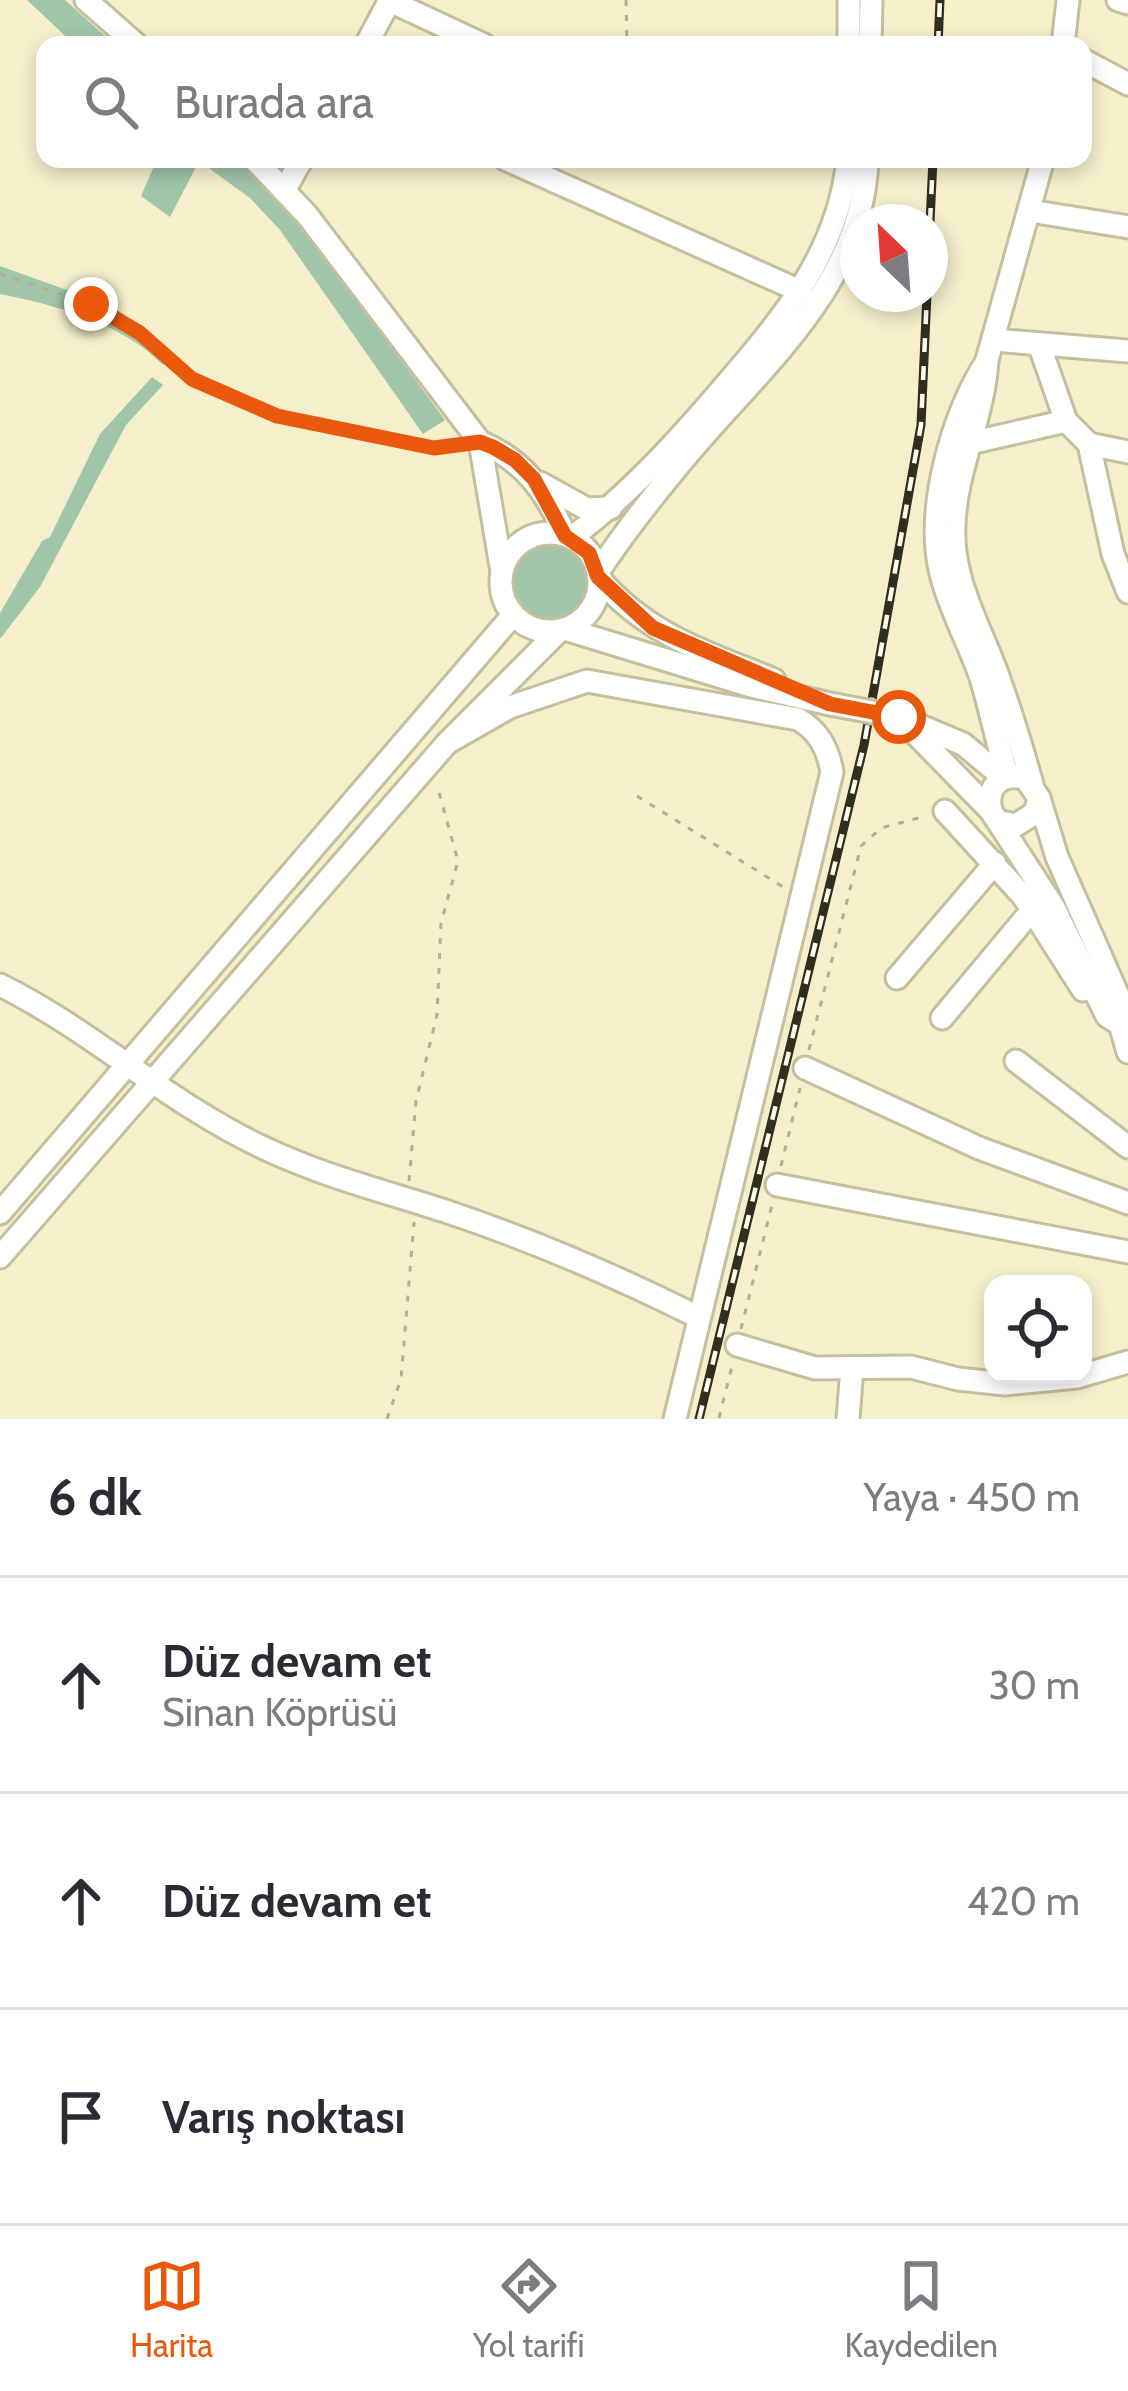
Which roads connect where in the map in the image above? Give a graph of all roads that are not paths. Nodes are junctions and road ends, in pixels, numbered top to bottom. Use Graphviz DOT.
graph roads {
  1 [pos="86,0"];
  2 [pos="390,0"];
  3 [pos="849,0"];
  4 [pos="871,0"];
  5 [pos="1068,0"];
  6 [pos="1118,0"];
  7 [pos="1128,3"];
  8 [pos="127,36"];
  9 [pos="370,36"];
  10 [pos="465,36"];
  11 [pos="848,36"];
  12 [pos="870,36"];
  13 [pos="1064,36"];
  14 [pos="1092,65"];
  15 [pos="1128,83"];
  16 [pos="262,168"];
  17 [pos="297,168"];
  18 [pos="526,168"];
  19 [pos="846,168"];
  20 [pos="867,168"];
  21 [pos="1041,168"];
  22 [pos="284,191"];
  23 [pos="1030,211"];
  24 [pos="1128,227"];
  25 [pos="800,291"];
  26 [pos="1040,344"];
  27 [pos="990,350"];
  28 [pos="1128,351"];
  29 [pos="1066,421"];
  30 [pos="480,442"];
  31 [pos="970,443"];
  32 [pos="1089,445"];
  33 [pos="1128,452"];
  34 [pos="534,479"];
  35 [pos="611,508"];
  36 [pos="568,537"];
  37 [pos="502,572"];
  38 [pos="598,575"];
  39 [pos="1128,592"];
  40 [pos="513,615"];
  41 [pos="562,629"];
  42 [pos="830,704"];
  43 [pos="990,714"];
  44 [pos="899,717"];
  45 [pos="950,739"];
  46 [pos="447,743"];
  47 [pos="1006,777"];
  48 [pos="1035,791"];
  49 [pos="945,811"];
  50 [pos="996,816"];
  51 [pos="995,863"];
  52 [pos="1033,909"];
  53 [pos="897,978"];
  54 [pos="0,985"];
  55 [pos="1097,995"];
  56 [pos="942,1018"];
  57 [pos="1125,1041"];
  58 [pos="1016,1061"];
  59 [pos="127,1066"];
  60 [pos="805,1068"];
  61 [pos="150,1083"];
  62 [pos="1128,1147"];
  63 [pos="776,1185"];
  64 [pos="1128,1202"];
  65 [pos="0,1213"];
  66 [pos="1128,1252"];
  67 [pos="0,1257"];
  68 [pos="698,1317"];
  69 [pos="737,1345"];
  70 [pos="1128,1362"];
  71 [pos="852,1367"];
  72 [pos="675,1419"];
  73 [pos="848,1419"];
  1 -- 8 [label="street"];
  2 -- 9 [label="street"];
  2 -- 10 [label="street"];
  3 -- 11 [label="street"];
  4 -- 12 [label="street"];
  5 -- 13 [label="street"];
  6 -- 7 [label="street"];
  14 -- 15 [label="street"];
  16 -- 22 [label="street"];
  17 -- 22 [label="street"];
  18 -- 25 [label="street"];
  19 -- 25 [label="street"];
  20 -- 38 [label="street"];
  21 -- 23 [label="street"];
  22 -- 30 [label="street"];
  23 -- 24 [label="street"];
  23 -- 27 [label="street"];
  25 -- 35 [label="street"];
  26 -- 27 [label="street"];
  26 -- 28 [label="street"];
  26 -- 29 [label="street"];
  27 -- 31 [label="street"];
  27 -- 43 [label="street"];
  29 -- 31 [label="street"];
  29 -- 32 [label="street"];
  30 -- 34 [label="street"];
  30 -- 37 [label="street"];
  31 -- 48 [label="street"];
  32 -- 33 [label="street"];
  32 -- 39 [label="street"];
  34 -- 35 [label="street"];
  34 -- 36 [label="street"];
  35 -- 36 [label="street"];
  36 -- 37 [label="street"];
  36 -- 38 [label="street"];
  37 -- 40 [label="street"];
  38 -- 41 [label="street"];
  38 -- 42 [label="street"];
  40 -- 41 [label="street"];
  40 -- 59 [label="street"];
  41 -- 42 [label="street"];
  41 -- 46 [label="street"];
  42 -- 44 [label="street, bridge"];
  43 -- 45 [label="street"];
  43 -- 47 [label="street"];
  44 -- 45 [label="street"];
  44 -- 50 [label="street"];
  45 -- 47 [label="street"];
  46 -- 61 [label="street"];
  46 -- 68 [label="street"];
  47 -- 48 [label="street"];
  47 -- 50 [label="street"];
  48 -- 50 [label="street"];
  48 -- 57 [label="street"];
  49 -- 51 [label="street"];
  50 -- 55 [label="street"];
  51 -- 52 [label="street"];
  51 -- 53 [label="street"];
  52 -- 55 [label="street"];
  52 -- 56 [label="street"];
  54 -- 59 [label="street"];
  55 -- 57 [label="street"];
  58 -- 62 [label="street"];
  59 -- 61 [label="street"];
  59 -- 65 [label="street"];
  60 -- 64 [label="street"];
  61 -- 67 [label="street"];
  61 -- 68 [label="street"];
  63 -- 66 [label="street"];
  68 -- 72 [label="street"];
  69 -- 71 [label="street"];
  70 -- 71 [label="street"];
  71 -- 73 [label="street"];
}
